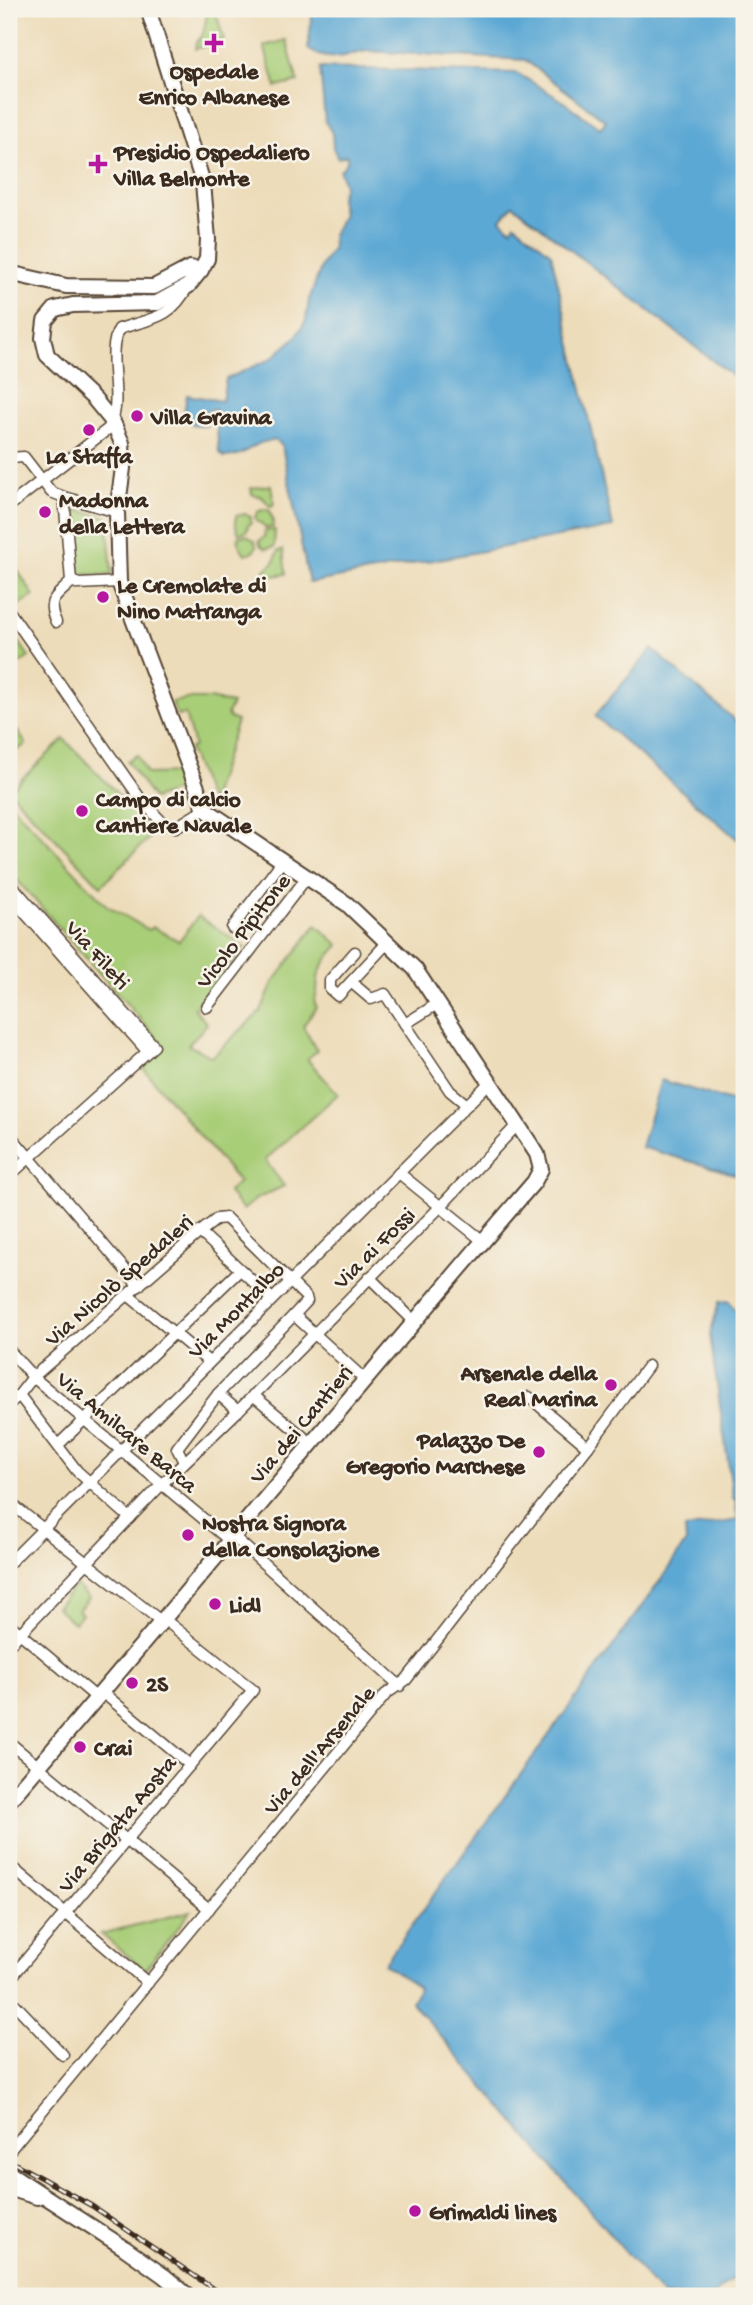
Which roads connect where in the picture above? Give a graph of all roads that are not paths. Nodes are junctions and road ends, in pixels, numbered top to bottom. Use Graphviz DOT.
graph roads {
  1 [pos="148,9"];
  2 [pos="201,270"];
  3 [pos="9,273"];
  4 [pos="188,286"];
  5 [pos="113,422"];
  6 [pos="9,458"];
  7 [pos="42,482"];
  8 [pos="64,497"];
  9 [pos="9,506"];
  10 [pos="117,512"];
  11 [pos="72,581"];
  12 [pos="119,582"];
  13 [pos="9,611"];
  14 [pos="56,622"];
  15 [pos="205,809"];
  16 [pos="283,860"];
  17 [pos="308,876"];
  18 [pos="9,882"];
  19 [pos="9,895"];
  20 [pos="232,928"];
  21 [pos="388,942"];
  22 [pos="355,952"];
  23 [pos="351,982"];
  24 [pos="437,1004"];
  25 [pos="207,1007"];
  26 [pos="405,1024"];
  27 [pos="148,1051"];
  28 [pos="489,1082"];
  29 [pos="467,1105"];
  30 [pos="517,1124"];
  31 [pos="9,1134"];
  32 [pos="30,1157"];
  33 [pos="399,1173"];
  34 [pos="9,1176"];
  35 [pos="441,1206"];
  36 [pos="200,1232"];
  37 [pos="483,1241"];
  38 [pos="240,1270"];
  39 [pos="369,1277"];
  40 [pos="291,1281"];
  41 [pos="139,1286"];
  42 [pos="128,1295"];
  43 [pos="272,1299"];
  44 [pos="294,1315"];
  45 [pos="414,1321"];
  46 [pos="175,1333"];
  47 [pos="314,1334"];
  48 [pos="9,1350"];
  49 [pos="209,1362"];
  50 [pos="648,1366"];
  51 [pos="33,1377"];
  52 [pos="365,1380"];
  53 [pos="218,1394"];
  54 [pos="19,1395"];
  55 [pos="253,1395"];
  56 [pos="529,1397"];
  57 [pos="9,1404"];
  58 [pos="238,1411"];
  59 [pos="85,1419"];
  60 [pos="312,1444"];
  61 [pos="58,1445"];
  62 [pos="588,1447"];
  63 [pos="122,1450"];
  64 [pos="184,1462"];
  65 [pos="89,1483"];
  66 [pos="162,1484"];
  67 [pos="9,1502"];
  68 [pos="131,1518"];
  69 [pos="43,1529"];
  70 [pos="232,1539"];
  71 [pos="9,1563"];
  72 [pos="87,1563"];
  73 [pos="163,1621"];
  74 [pos="9,1624"];
  75 [pos="19,1634"];
  76 [pos="9,1645"];
  77 [pos="400,1686"];
  78 [pos="99,1695"];
  79 [pos="9,1742"];
  80 [pos="190,1765"];
  81 [pos="38,1766"];
  82 [pos="9,1801"];
  83 [pos="126,1840"];
  84 [pos="9,1865"];
  85 [pos="209,1909"];
  86 [pos="65,1913"];
  87 [pos="9,1980"];
  88 [pos="148,1983"];
  89 [pos="9,1998"];
  90 [pos="63,2055"];
  91 [pos="9,2151"];
  92 [pos="9,2173"];
  93 [pos="9,2188"];
  94 [pos="55,2203"];
  95 [pos="164,2276"];
  96 [pos="188,2296"];
  97 [pos="197,2296"];
  1 -- 2 [label="main road"];
  2 -- 3 [label="main road"];
  2 -- 4 [label="main road"];
  4 -- 5 [label="street"];
  4 -- 5 [label="main road"];
  5 -- 7 [label="street"];
  5 -- 10 [label="main road"];
  6 -- 7 [label="street"];
  7 -- 8 [label="street"];
  7 -- 9 [label="street"];
  8 -- 10 [label="street"];
  8 -- 11 [label="street"];
  10 -- 12 [label="main road"];
  11 -- 12 [label="street"];
  11 -- 14 [label="street"];
  12 -- 15 [label="main road"];
  13 -- 15 [label="street"];
  15 -- 16 [label="main road"];
  16 -- 17 [label="main road"];
  16 -- 20 [label="street"];
  17 -- 21 [label="main road"];
  17 -- 25 [label="street, Vicolo Pipitone"];
  18 -- 27 [label="street, Via Fileti"];
  19 -- 27 [label="street, Via Fileti"];
  21 -- 23 [label="street"];
  21 -- 24 [label="main road"];
  22 -- 23 [label="street"];
  23 -- 26 [label="street"];
  24 -- 26 [label="street"];
  24 -- 28 [label="main road"];
  26 -- 29 [label="street"];
  27 -- 32 [label="street"];
  28 -- 29 [label="street, Via Montalbo"];
  28 -- 30 [label="main road"];
  29 -- 33 [label="street, Via Montalbo"];
  30 -- 35 [label="street, Via ai Fossi"];
  30 -- 37 [label="main road, Via dei Cantieri"];
  31 -- 32 [label="street"];
  32 -- 34 [label="street"];
  32 -- 41 [label="street"];
  33 -- 35 [label="street"];
  33 -- 40 [label="street, Via Montalbo"];
  35 -- 37 [label="street"];
  35 -- 39 [label="street, Via ai Fossi"];
  36 -- 38 [label="street"];
  36 -- 40 [label="street, Via Nicolò Spedaleri"];
  36 -- 41 [label="street, Via Nicolò Spedaleri"];
  37 -- 45 [label="main road, Via dei Cantieri"];
  38 -- 43 [label="street"];
  38 -- 46 [label="street"];
  39 -- 45 [label="street"];
  39 -- 47 [label="street, Via ai Fossi"];
  40 -- 43 [label="street, Via Montalbo"];
  40 -- 44 [label="street"];
  41 -- 42 [label="street, Via Nicolò Spedaleri"];
  42 -- 46 [label="street"];
  42 -- 51 [label="street, Via Nicolò Spedaleri"];
  43 -- 49 [label="street, Via Montalbo"];
  44 -- 47 [label="street"];
  44 -- 53 [label="street"];
  45 -- 52 [label="main road, Via dei Cantieri"];
  46 -- 49 [label="street"];
  46 -- 59 [label="street"];
  47 -- 52 [label="street"];
  47 -- 55 [label="street, Via ai Fossi"];
  48 -- 51 [label="street, Via Amilcare Barca"];
  49 -- 63 [label="street, Via Montalbo"];
  50 -- 62 [label="street, Via dell'Arsenale"];
  51 -- 54 [label="street, Via Nicolò Spedaleri"];
  51 -- 59 [label="street, Via Amilcare Barca"];
  52 -- 60 [label="main road, Via dei Cantieri"];
  53 -- 58 [label="street"];
  53 -- 64 [label="street"];
  54 -- 57 [label="street, Via Nicolò Spedaleri"];
  54 -- 61 [label="street"];
  55 -- 58 [label="street, Via ai Fossi"];
  55 -- 60 [label="street"];
  56 -- 62 [label="street"];
  58 -- 64 [label="street, Via ai Fossi"];
  59 -- 61 [label="street"];
  59 -- 63 [label="street, Via Amilcare Barca"];
  60 -- 70 [label="main road, Via dei Cantieri"];
  61 -- 65 [label="street"];
  62 -- 77 [label="street, Via dell'Arsenale"];
  63 -- 65 [label="street, Via Montalbo"];
  63 -- 66 [label="street, Via Amilcare Barca"];
  64 -- 66 [label="street, Via ai Fossi"];
  65 -- 68 [label="street"];
  65 -- 69 [label="street, Via Montalbo"];
  66 -- 68 [label="street, Via ai Fossi"];
  66 -- 70 [label="street, Via Amilcare Barca"];
  67 -- 69 [label="street"];
  68 -- 72 [label="street, Via ai Fossi"];
  69 -- 71 [label="street, Via Montalbo"];
  69 -- 72 [label="street"];
  70 -- 73 [label="main road, Via dei Cantieri"];
  70 -- 77 [label="street, Via Amilcare Barca"];
  72 -- 73 [label="street"];
  72 -- 75 [label="street, Via ai Fossi"];
  73 -- 78 [label="main road, Via dei Cantieri"];
  73 -- 80 [label="street, Via Brigata Aosta"];
  74 -- 75 [label="street"];
  75 -- 76 [label="street, Via ai Fossi"];
  75 -- 78 [label="street"];
  77 -- 85 [label="street, Via dell'Arsenale"];
  78 -- 80 [label="street"];
  78 -- 81 [label="main road, Via dei Cantieri"];
  79 -- 81 [label="street"];
  80 -- 83 [label="street, Via Brigata Aosta"];
  81 -- 82 [label="main road, Via dei Cantieri"];
  81 -- 83 [label="street"];
  83 -- 85 [label="street"];
  83 -- 86 [label="street, Via Brigata Aosta"];
  84 -- 86 [label="street"];
  85 -- 88 [label="street, Via dell'Arsenale"];
  86 -- 87 [label="street, Via Brigata Aosta"];
  86 -- 88 [label="street"];
  88 -- 91 [label="street, Via dell'Arsenale"];
  89 -- 90 [label="street"];
  92 -- 94 [label="main road"];
  93 -- 94 [label="main road"];
  94 -- 95 [label="main road"];
  95 -- 96 [label="main road"];
  95 -- 97 [label="main road"];
}
